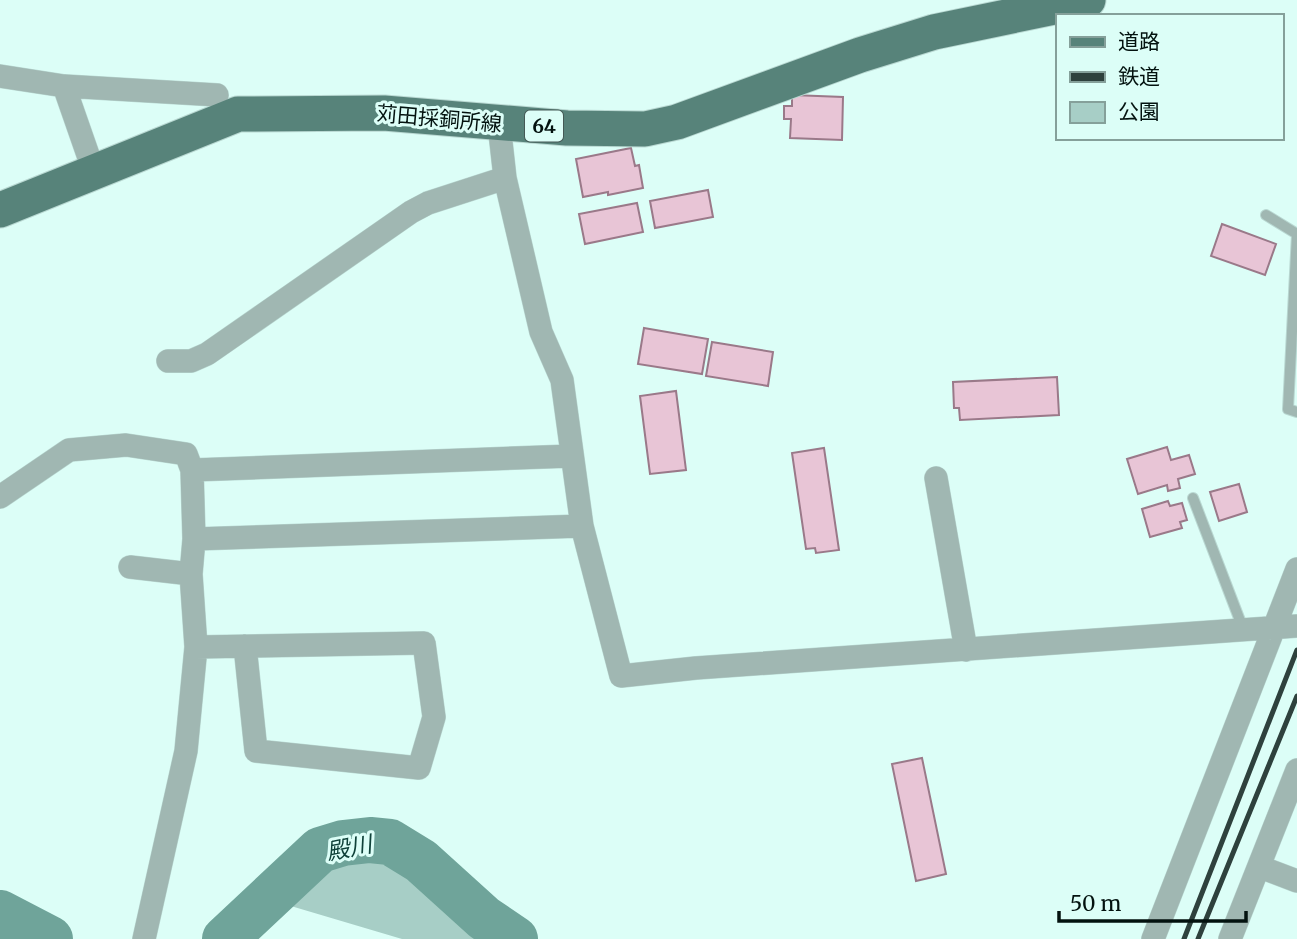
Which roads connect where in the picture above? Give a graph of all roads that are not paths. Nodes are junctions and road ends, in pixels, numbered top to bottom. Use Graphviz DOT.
graph roads {
  1 [pos="1088,0"];
  2 [pos="0,76"];
  3 [pos="64,86"];
  4 [pos="217,95"];
  5 [pos="499,124"];
  6 [pos="94,172"];
  7 [pos="505,177"];
  8 [pos="0,210"];
  9 [pos="1266,215"];
  10 [pos="168,361"];
  11 [pos="1297,412"];
  12 [pos="572,456"];
  13 [pos="192,470"];
  14 [pos="936,478"];
  15 [pos="0,497"];
  16 [pos="1193,498"];
  17 [pos="582,526"];
  18 [pos="194,539"];
  19 [pos="130,568"];
  20 [pos="1297,569"];
  21 [pos="191,574"];
  22 [pos="1286,626"];
  23 [pos="1244,631"];
  24 [pos="245,646"];
  25 [pos="196,647"];
  26 [pos="966,650"];
  27 [pos="1297,770"];
  28 [pos="1260,867"];
  29 [pos="1297,881"];
  30 [pos="144,939"];
  31 [pos="1153,939"];
  32 [pos="1230,939"];
  1 -- 5 [label="main road, 苅田採銅所線 / 64"];
  2 -- 3 [label="street"];
  3 -- 4 [label="street"];
  3 -- 6 [label="street"];
  5 -- 6 [label="main road, 苅田採銅所線 / 64"];
  5 -- 7 [label="street"];
  6 -- 8 [label="main road, 苅田採銅所線 / 64"];
  7 -- 10 [label="street"];
  7 -- 12 [label="street"];
  9 -- 11 [label="lane"];
  12 -- 13 [label="street"];
  12 -- 17 [label="street"];
  13 -- 15 [label="street"];
  13 -- 18 [label="street"];
  14 -- 26 [label="street"];
  16 -- 23 [label="lane"];
  17 -- 18 [label="street"];
  17 -- 26 [label="street"];
  18 -- 21 [label="street"];
  19 -- 21 [label="street"];
  20 -- 22 [label="street"];
  21 -- 25 [label="street"];
  22 -- 23 [label="street"];
  22 -- 31 [label="street"];
  23 -- 26 [label="street"];
  24 -- 24 [label="street"];
  24 -- 25 [label="street"];
  25 -- 30 [label="street"];
  27 -- 28 [label="street"];
  28 -- 29 [label="street"];
  28 -- 32 [label="street"];
}
